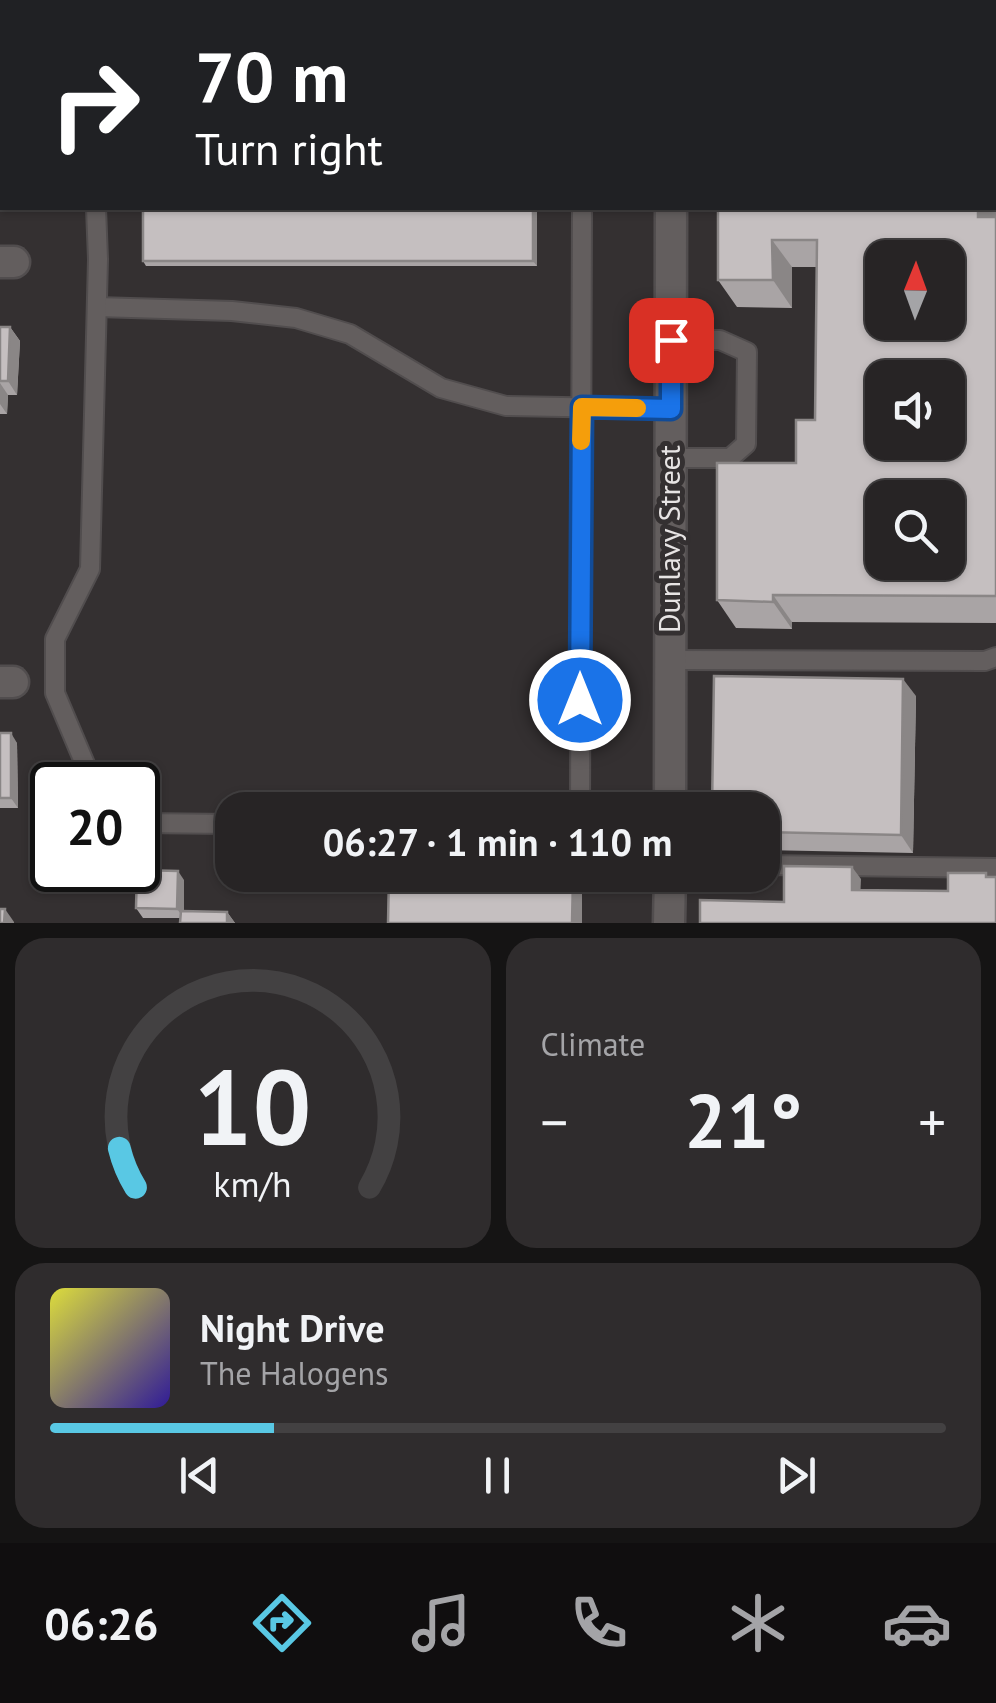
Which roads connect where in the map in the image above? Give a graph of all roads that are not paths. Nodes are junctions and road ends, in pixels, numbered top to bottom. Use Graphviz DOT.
graph roads {
  1 [pos="96,210"];
  2 [pos="582,210"];
  3 [pos="672,210"];
  4 [pos="97,307"];
  5 [pos="671,340"];
  6 [pos="582,407"];
  7 [pos="671,409"];
  8 [pos="671,458"];
  9 [pos="996,658"];
  10 [pos="670,660"];
  11 [pos="83,762"];
  12 [pos="580,792"];
  13 [pos="670,792"];
  14 [pos="160,823"];
  15 [pos="215,824"];
  16 [pos="780,866"];
  17 [pos="996,868"];
  18 [pos="670,892"];
  19 [pos="669,923"];
  1 -- 4 [label="lane"];
  2 -- 6 [label="lane"];
  3 -- 5 [label="street, Dunlavy Street"];
  4 -- 6 [label="lane"];
  4 -- 11 [label="lane"];
  5 -- 7 [label="street, Dunlavy Street"];
  5 -- 8 [label="lane"];
  6 -- 7 [label="lane"];
  6 -- 12 [label="lane"];
  7 -- 8 [label="street, Dunlavy Street"];
  8 -- 10 [label="street, Dunlavy Street"];
  9 -- 10 [label="lane"];
  10 -- 13 [label="street, Dunlavy Street"];
  14 -- 15 [label="lane"];
  16 -- 17 [label="lane"];
  18 -- 19 [label="street"];
}
